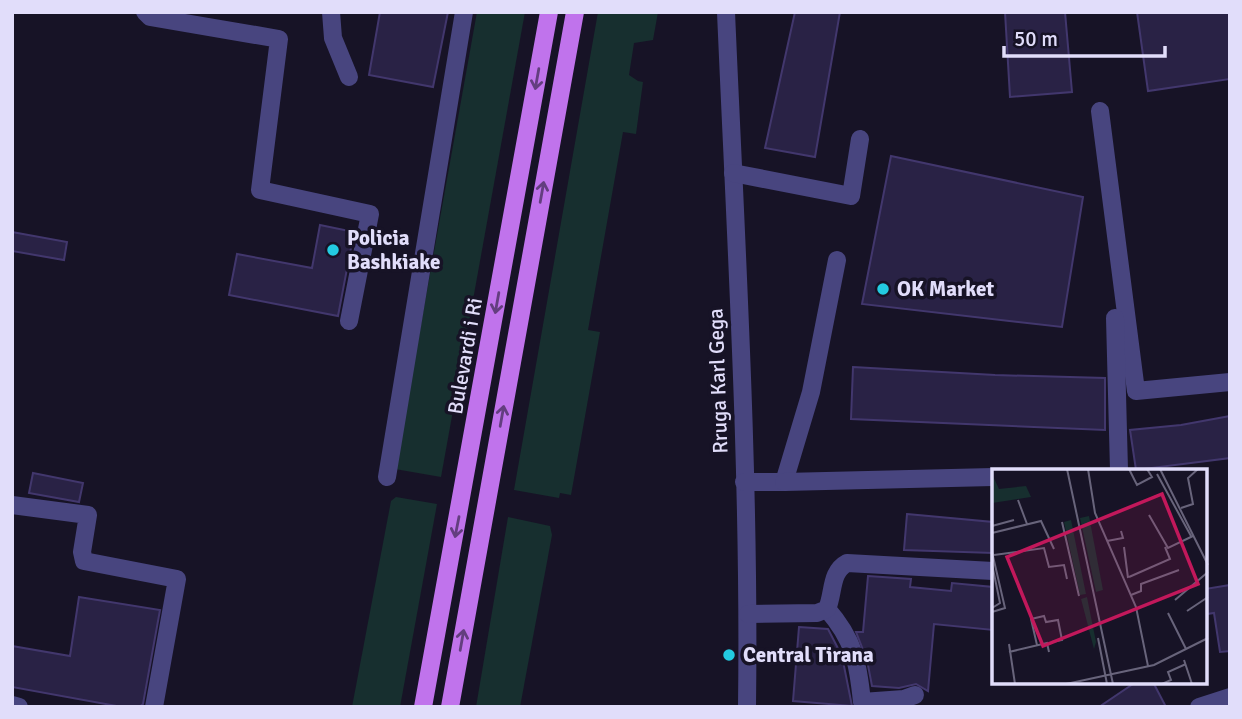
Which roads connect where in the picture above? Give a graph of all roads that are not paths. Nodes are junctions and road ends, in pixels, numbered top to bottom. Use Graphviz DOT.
graph roads {
  1 [pos="145,12"];
  2 [pos="331,12"];
  3 [pos="464,12"];
  4 [pos="549,12"];
  5 [pos="575,12"];
  6 [pos="726,12"];
  7 [pos="349,77"];
  8 [pos="1100,111"];
  9 [pos="860,139"];
  10 [pos="733,173"];
  11 [pos="837,260"];
  12 [pos="1115,318"];
  13 [pos="349,321"];
  14 [pos="1230,382"];
  15 [pos="1119,469"];
  16 [pos="387,477"];
  17 [pos="992,477"];
  18 [pos="784,481"];
  19 [pos="744,482"];
  20 [pos="12,505"];
  21 [pos="992,571"];
  22 [pos="827,609"];
  23 [pos="748,614"];
  24 [pos="915,695"];
  25 [pos="1230,698"];
  26 [pos="12,705"];
  27 [pos="19,707"];
  28 [pos="154,707"];
  29 [pos="422,707"];
  30 [pos="450,707"];
  31 [pos="747,707"];
  32 [pos="1199,707"];
  1 -- 13 [label="street"];
  2 -- 7 [label="street"];
  3 -- 16 [label="street"];
  4 -- 29 [label="main road, Bulevardi i Ri, one-way"];
  30 -- 5 [label="main road, one-way"];
  6 -- 10 [label="street, Rruga Karl Gega"];
  8 -- 14 [label="street"];
  9 -- 10 [label="street"];
  10 -- 19 [label="street, Rruga Karl Gega"];
  11 -- 18 [label="street"];
  12 -- 15 [label="street"];
  17 -- 18 [label="street"];
  18 -- 19 [label="street"];
  19 -- 23 [label="street, Rruga Karl Gega"];
  20 -- 28 [label="street"];
  21 -- 22 [label="street"];
  22 -- 23 [label="street"];
  22 -- 24 [label="street"];
  23 -- 31 [label="street, Rruga Karl Gega"];
  25 -- 32 [label="street"];
  26 -- 27 [label="street"];
}
